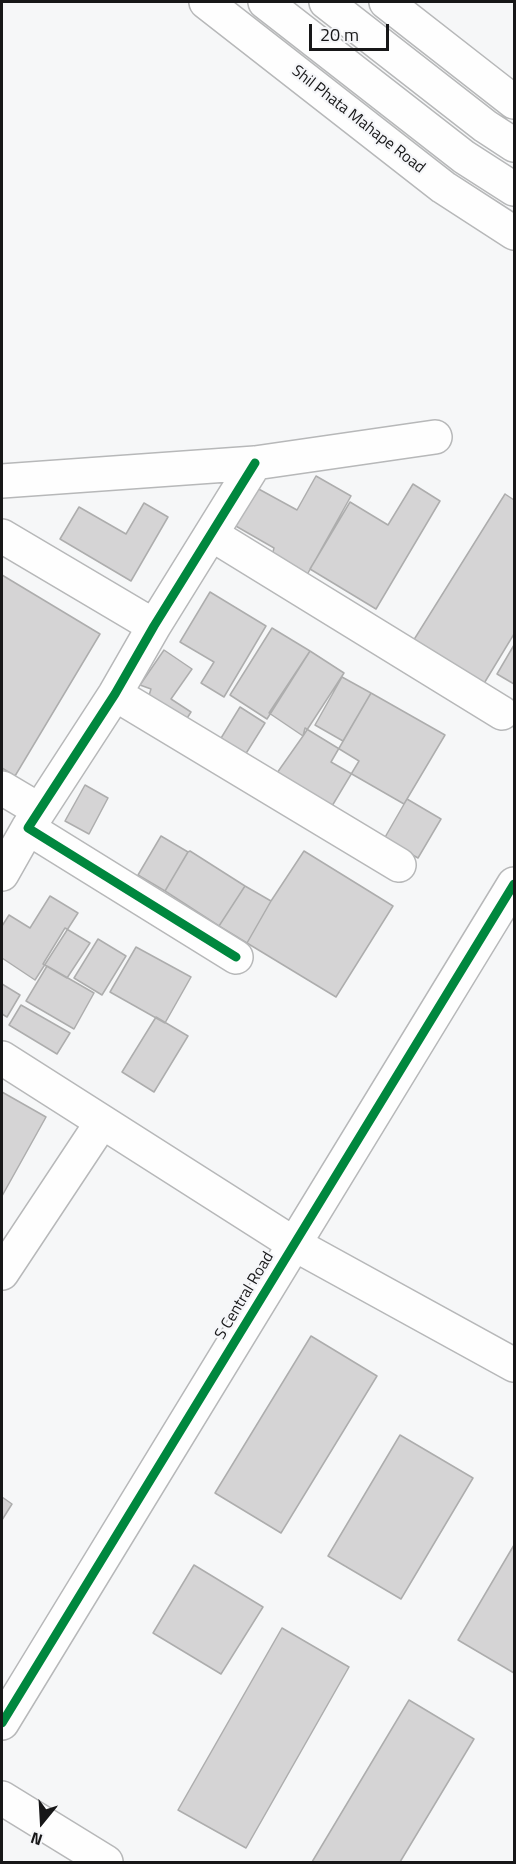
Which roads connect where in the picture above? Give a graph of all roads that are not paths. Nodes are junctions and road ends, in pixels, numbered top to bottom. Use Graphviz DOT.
graph roads {
  1 [pos="206,2"];
  2 [pos="265,2"];
  3 [pos="326,2"];
  4 [pos="386,2"];
  5 [pos="514,102"];
  6 [pos="514,145"];
  7 [pos="514,189"];
  8 [pos="514,233"];
  9 [pos="435,437"];
  10 [pos="255,463"];
  11 [pos="2,481"];
  12 [pos="211,534"];
  13 [pos="2,536"];
  14 [pos="154,626"];
  15 [pos="115,694"];
  16 [pos="502,714"];
  17 [pos="2,788"];
  18 [pos="34,819"];
  19 [pos="399,865"];
  20 [pos="2,874"];
  21 [pos="514,884"];
  22 [pos="236,957"];
  23 [pos="2,1058"];
  24 [pos="102,1122"];
  25 [pos="294,1244"];
  26 [pos="2,1273"];
  27 [pos="514,1365"];
  28 [pos="2,1724"];
  29 [pos="2,1798"];
  30 [pos="106,1863"];
  1 -- 8 [label="street, Shil Phata Mahape Road"];
  2 -- 7 [label="street"];
  3 -- 6 [label="street"];
  4 -- 5 [label="street"];
  9 -- 10 [label="street"];
  10 -- 11 [label="street"];
  10 -- 12 [label="street"];
  12 -- 14 [label="street"];
  12 -- 16 [label="street"];
  13 -- 14 [label="street"];
  14 -- 15 [label="street"];
  15 -- 18 [label="street"];
  15 -- 19 [label="street"];
  17 -- 18 [label="street"];
  18 -- 20 [label="street"];
  18 -- 22 [label="street"];
  21 -- 25 [label="street, S Central Road"];
  23 -- 24 [label="street"];
  24 -- 25 [label="street"];
  24 -- 26 [label="street"];
  25 -- 27 [label="street"];
  25 -- 28 [label="street, S Central Road"];
  29 -- 30 [label="street"];
}
